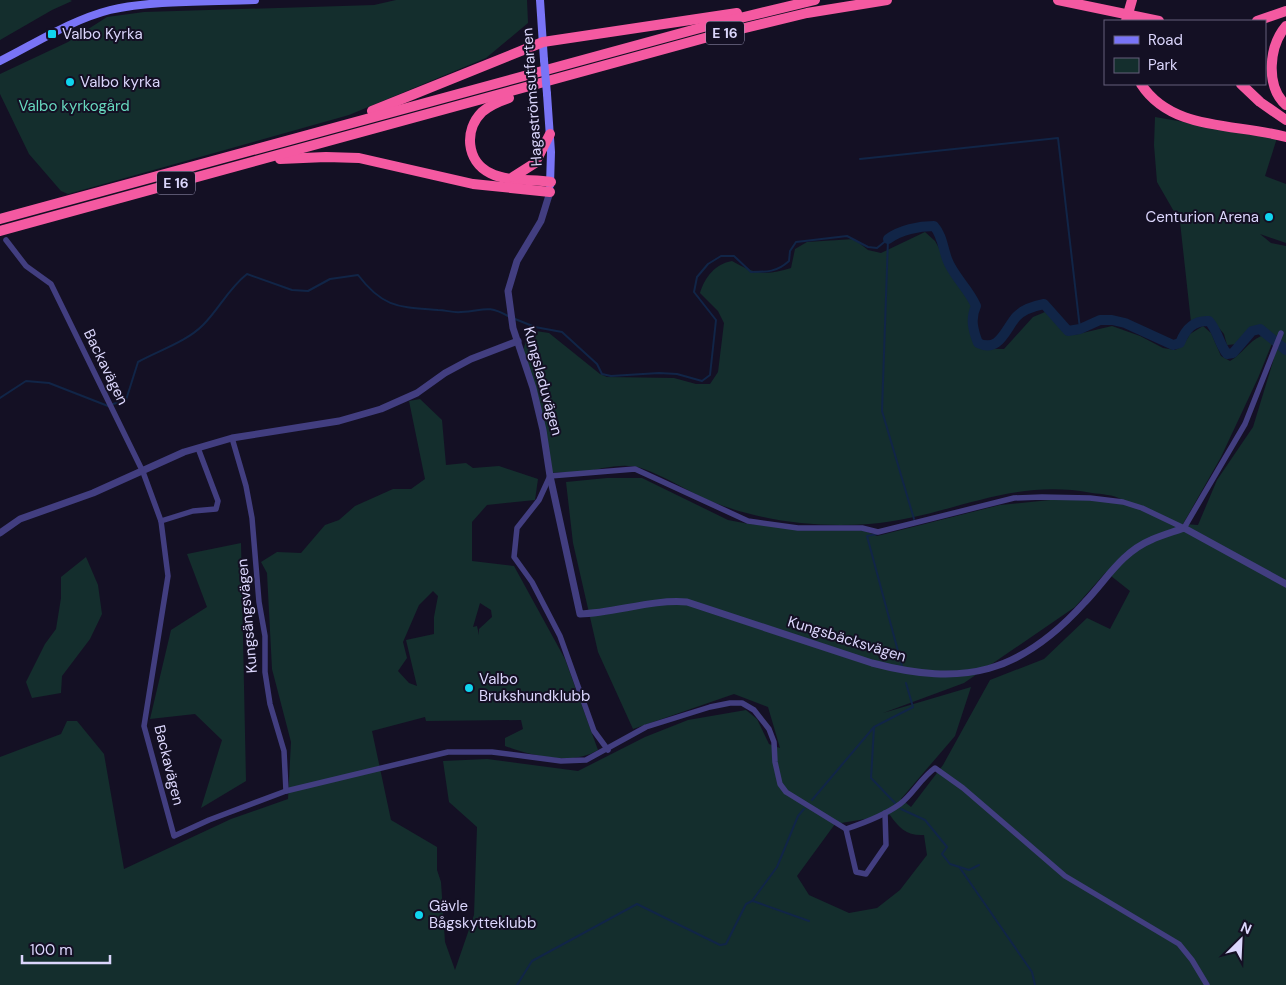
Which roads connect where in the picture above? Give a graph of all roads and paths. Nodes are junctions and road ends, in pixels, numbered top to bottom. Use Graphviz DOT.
graph roads {
  1 [pos="255,0"];
  2 [pos="540,0"];
  3 [pos="815,0"];
  4 [pos="887,0"];
  5 [pos="1058,0"];
  6 [pos="1132,0"];
  7 [pos="768,10"];
  8 [pos="1286,11"];
  9 [pos="1126,20"];
  10 [pos="1153,20"];
  11 [pos="1260,20"];
  12 [pos="1286,26"];
  13 [pos="543,42"];
  14 [pos="0,60"];
  15 [pos="564,78"];
  16 [pos="1142,85"];
  17 [pos="1242,85"];
  18 [pos="1286,105"];
  19 [pos="1286,120"];
  20 [pos="328,129"];
  21 [pos="550,134"];
  22 [pos="1286,137"];
  23 [pos="259,160"];
  24 [pos="512,178"];
  25 [pos="550,187"];
  26 [pos="0,219"];
  27 [pos="3,235"];
  28 [pos="1281,334"];
  29 [pos="518,341"];
  30 [pos="232,438"];
  31 [pos="198,448"];
  32 [pos="143,472"];
  33 [pos="550,476"];
  34 [pos="161,521"];
  35 [pos="1184,528"];
  36 [pos="0,533"];
  37 [pos="1286,584"];
  38 [pos="580,614"];
  39 [pos="608,750"];
  40 [pos="286,791"];
  41 [pos="885,813"];
  42 [pos="846,829"];
  43 [pos="1207,985"];
  1 -- 14 [label="main road"];
  2 -- 13 [label="main road, Hagaströmsutfarten"];
  3 -- 7 [label="highway, E 16"];
  4 -- 15 [label="highway, E 16"];
  5 -- 10 [label="highway"];
  6 -- 9 [label="highway, bridge"];
  7 -- 13 [label="highway"];
  7 -- 20 [label="highway, E 16"];
  8 -- 11 [label="highway"];
  12 -- 18 [label="highway"];
  13 -- 20 [label="highway"];
  13 -- 21 [label="main road, Hagaströmsutfarten, bridge"];
  15 -- 23 [label="highway, E 16"];
  15 -- 24 [label="highway"];
  16 -- 22 [label="highway"];
  17 -- 19 [label="highway"];
  20 -- 26 [label="highway, E 16"];
  21 -- 24 [label="highway"];
  21 -- 25 [label="main road, Hagaströmsutfarten"];
  23 -- 25 [label="highway"];
  23 -- 27 [label="highway, E 16"];
  24 -- 25 [label="highway"];
  25 -- 29 [label="street, Kungsladuvägen"];
  27 -- 32 [label="street, Backavägen"];
  28 -- 35 [label="street"];
  29 -- 30 [label="street"];
  29 -- 33 [label="street, Kungsladuvägen"];
  30 -- 31 [label="street"];
  30 -- 40 [label="street, Kungsängsvägen"];
  31 -- 32 [label="street"];
  31 -- 34 [label="street"];
  32 -- 34 [label="street, Backavägen"];
  32 -- 36 [label="street"];
  33 -- 35 [label="street"];
  33 -- 38 [label="street, Kungsladuvägen"];
  33 -- 39 [label="street"];
  34 -- 40 [label="street, Backavägen"];
  35 -- 37 [label="street"];
  35 -- 38 [label="street, Kungsbäcksvägen"];
  39 -- 40 [label="street"];
  39 -- 42 [label="street"];
  41 -- 42 [label="street"];
  41 -- 42 [label="street"];
  41 -- 43 [label="street"];
}
